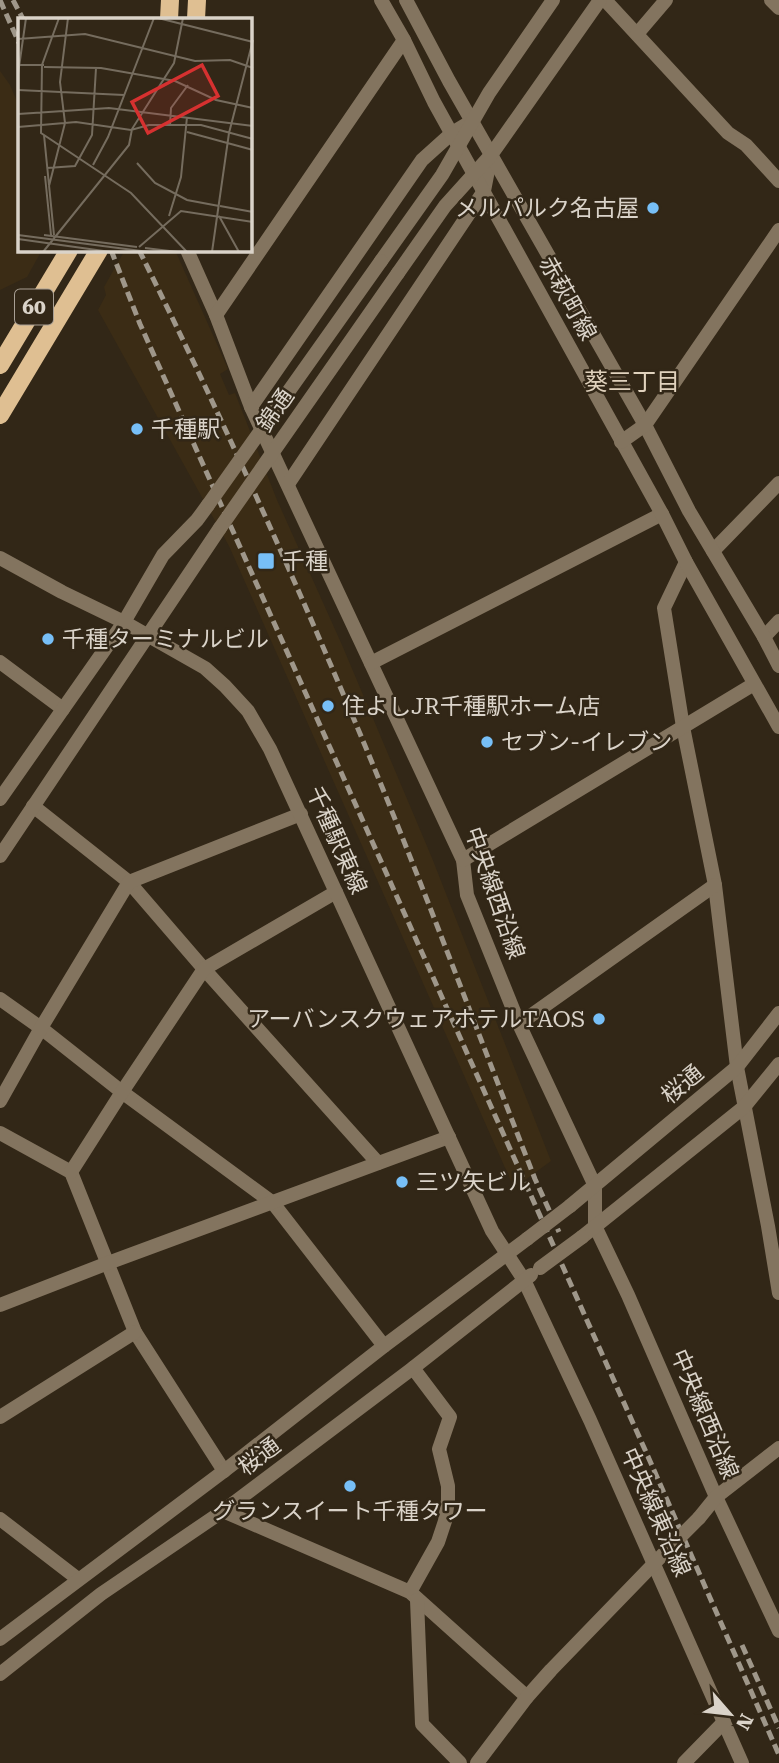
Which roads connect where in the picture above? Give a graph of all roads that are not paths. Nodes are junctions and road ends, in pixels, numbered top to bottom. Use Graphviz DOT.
graph roads {
  1 [pos="170,0"];
  2 [pos="197,0"];
  3 [pos="381,0"];
  4 [pos="406,0"];
  5 [pos="552,0"];
  6 [pos="603,0"];
  7 [pos="666,0"];
  8 [pos="771,0"];
  9 [pos="779,8"];
  10 [pos="169,18"];
  11 [pos="196,18"];
  12 [pos="637,34"];
  13 [pos="404,40"];
  14 [pos="472,121"];
  15 [pos="455,139"];
  16 [pos="491,155"];
  17 [pos="474,174"];
  18 [pos="779,181"];
  19 [pos="484,191"];
  20 [pos="779,230"];
  21 [pos="68,252"];
  22 [pos="188,252"];
  23 [pos="95,256"];
  24 [pos="216,315"];
  25 [pos="0,365"];
  26 [pos="251,407"];
  27 [pos="0,415"];
  28 [pos="645,425"];
  29 [pos="621,442"];
  30 [pos="779,483"];
  31 [pos="288,484"];
  32 [pos="662,514"];
  33 [pos="713,551"];
  34 [pos="0,558"];
  35 [pos="686,562"];
  36 [pos="779,621"];
  37 [pos="124,622"];
  38 [pos="148,635"];
  39 [pos="764,637"];
  40 [pos="0,662"];
  41 [pos="371,663"];
  42 [pos="779,666"];
  43 [pos="754,684"];
  44 [pos="63,709"];
  45 [pos="683,727"];
  46 [pos="779,727"];
  47 [pos="0,799"];
  48 [pos="33,806"];
  49 [pos="300,814"];
  50 [pos="0,856"];
  51 [pos="463,860"];
  52 [pos="130,882"];
  53 [pos="715,885"];
  54 [pos="335,892"];
  55 [pos="204,969"];
  56 [pos="0,999"];
  57 [pos="779,1013"];
  58 [pos="519,1024"];
  59 [pos="41,1028"];
  60 [pos="779,1064"];
  61 [pos="737,1067"];
  62 [pos="122,1091"];
  63 [pos="0,1101"];
  64 [pos="744,1107"];
  65 [pos="0,1133"];
  66 [pos="449,1137"];
  67 [pos="378,1163"];
  68 [pos="71,1172"];
  69 [pos="595,1186"];
  70 [pos="273,1203"];
  71 [pos="594,1226"];
  72 [pos="507,1254"];
  73 [pos="108,1263"];
  74 [pos="524,1280"];
  75 [pos="779,1293"];
  76 [pos="0,1305"];
  77 [pos="135,1332"];
  78 [pos="384,1346"];
  79 [pos="412,1368"];
  80 [pos="0,1417"];
  81 [pos="779,1448"];
  82 [pos="224,1471"];
  83 [pos="716,1497"];
  84 [pos="223,1511"];
  85 [pos="0,1519"];
  86 [pos="653,1564"];
  87 [pos="78,1579"];
  88 [pos="414,1596"];
  89 [pos="779,1631"];
  90 [pos="0,1639"];
  91 [pos="0,1674"];
  92 [pos="527,1697"];
  93 [pos="724,1722"];
  94 [pos="460,1763"];
  95 [pos="477,1763"];
  96 [pos="684,1763"];
  97 [pos="742,1763"];
  1 -- 10 [label="main road"];
  2 -- 11 [label="main road"];
  3 -- 13 [label="street, 赤萩町線"];
  4 -- 14 [label="street, 赤萩町線"];
  5 -- 14 [label="street, 錦通"];
  6 -- 12 [label="street"];
  6 -- 16 [label="street, 錦通"];
  7 -- 12 [label="street"];
  8 -- 9 [label="street"];
  12 -- 18 [label="street"];
  13 -- 15 [label="street, 赤萩町線"];
  13 -- 24 [label="street"];
  14 -- 15 [label="street, 錦通"];
  14 -- 16 [label="street, 赤萩町線"];
  15 -- 17 [label="street, 赤萩町線"];
  15 -- 26 [label="street"];
  15 -- 37 [label="street, 錦通, bridge"];
  16 -- 17 [label="street, 錦通"];
  16 -- 19 [label="street"];
  16 -- 28 [label="street, 赤萩町線"];
  17 -- 19 [label="street, 赤萩町線"];
  17 -- 38 [label="street, 錦通, bridge"];
  19 -- 29 [label="street, 赤萩町線"];
  19 -- 31 [label="street"];
  20 -- 28 [label="street"];
  21 -- 25 [label="main road, 60"];
  22 -- 24 [label="street, 中央線西沿線"];
  23 -- 27 [label="main road, 60"];
  24 -- 26 [label="street, 中央線西沿線"];
  26 -- 31 [label="street, 中央線西沿線"];
  28 -- 29 [label="street"];
  28 -- 33 [label="street, 赤萩町線"];
  29 -- 32 [label="street, 赤萩町線"];
  30 -- 33 [label="street"];
  31 -- 41 [label="street, 中央線西沿線"];
  32 -- 35 [label="street, 赤萩町線"];
  32 -- 41 [label="street"];
  33 -- 39 [label="street, 赤萩町線"];
  34 -- 37 [label="street, 千種駅東線"];
  35 -- 43 [label="street, 赤萩町線"];
  35 -- 45 [label="street"];
  36 -- 39 [label="street"];
  37 -- 38 [label="street, 千種駅東線"];
  37 -- 44 [label="street, 錦通"];
  38 -- 48 [label="street, 錦通"];
  38 -- 49 [label="street, 千種駅東線"];
  39 -- 42 [label="street, 赤萩町線"];
  40 -- 44 [label="street"];
  41 -- 51 [label="street, 中央線西沿線"];
  43 -- 45 [label="street"];
  43 -- 46 [label="street, 赤萩町線"];
  44 -- 47 [label="street, 錦通"];
  45 -- 51 [label="street"];
  45 -- 53 [label="street"];
  48 -- 50 [label="street, 錦通"];
  48 -- 52 [label="street"];
  49 -- 52 [label="street"];
  49 -- 54 [label="street, 千種駅東線"];
  51 -- 58 [label="street, 中央線西沿線"];
  52 -- 55 [label="street"];
  52 -- 59 [label="street"];
  53 -- 58 [label="street"];
  53 -- 61 [label="street"];
  54 -- 55 [label="street"];
  54 -- 66 [label="street, 千種駅東線"];
  55 -- 62 [label="street"];
  55 -- 67 [label="street"];
  56 -- 59 [label="street"];
  57 -- 61 [label="street, 桜通"];
  58 -- 69 [label="street, 中央線西沿線"];
  59 -- 62 [label="street"];
  59 -- 63 [label="street"];
  60 -- 64 [label="street"];
  61 -- 64 [label="street"];
  61 -- 69 [label="street, 桜通"];
  62 -- 68 [label="street"];
  62 -- 70 [label="street"];
  64 -- 71 [label="street"];
  64 -- 75 [label="street"];
  65 -- 68 [label="street"];
  66 -- 67 [label="street"];
  66 -- 72 [label="street, 千種駅東線"];
  67 -- 70 [label="street"];
  68 -- 73 [label="street"];
  69 -- 71 [label="street, 中央線西沿線"];
  69 -- 72 [label="street, 桜通, bridge"];
  70 -- 73 [label="street"];
  70 -- 78 [label="street"];
  71 -- 74 [label="street, 桜通, bridge"];
  71 -- 83 [label="street, 中央線西沿線"];
  72 -- 74 [label="street, 中央線東沿線"];
  72 -- 78 [label="street, 桜通"];
  73 -- 76 [label="street"];
  73 -- 77 [label="street"];
  74 -- 79 [label="street, 桜通"];
  74 -- 86 [label="street, 中央線東沿線"];
  77 -- 80 [label="street"];
  77 -- 82 [label="street"];
  78 -- 82 [label="street, 桜通"];
  79 -- 84 [label="street, 桜通"];
  79 -- 88 [label="street"];
  81 -- 83 [label="street"];
  82 -- 87 [label="street, 桜通"];
  83 -- 86 [label="street, bridge"];
  83 -- 89 [label="street, 中央線西沿線"];
  84 -- 88 [label="street"];
  84 -- 91 [label="street, 桜通"];
  85 -- 87 [label="street"];
  86 -- 92 [label="street"];
  86 -- 93 [label="street, 中央線東沿線"];
  87 -- 90 [label="street, 桜通"];
  88 -- 92 [label="street"];
  88 -- 94 [label="street"];
  92 -- 95 [label="street"];
  93 -- 96 [label="street"];
  93 -- 97 [label="street, 中央線東沿線"];
}
